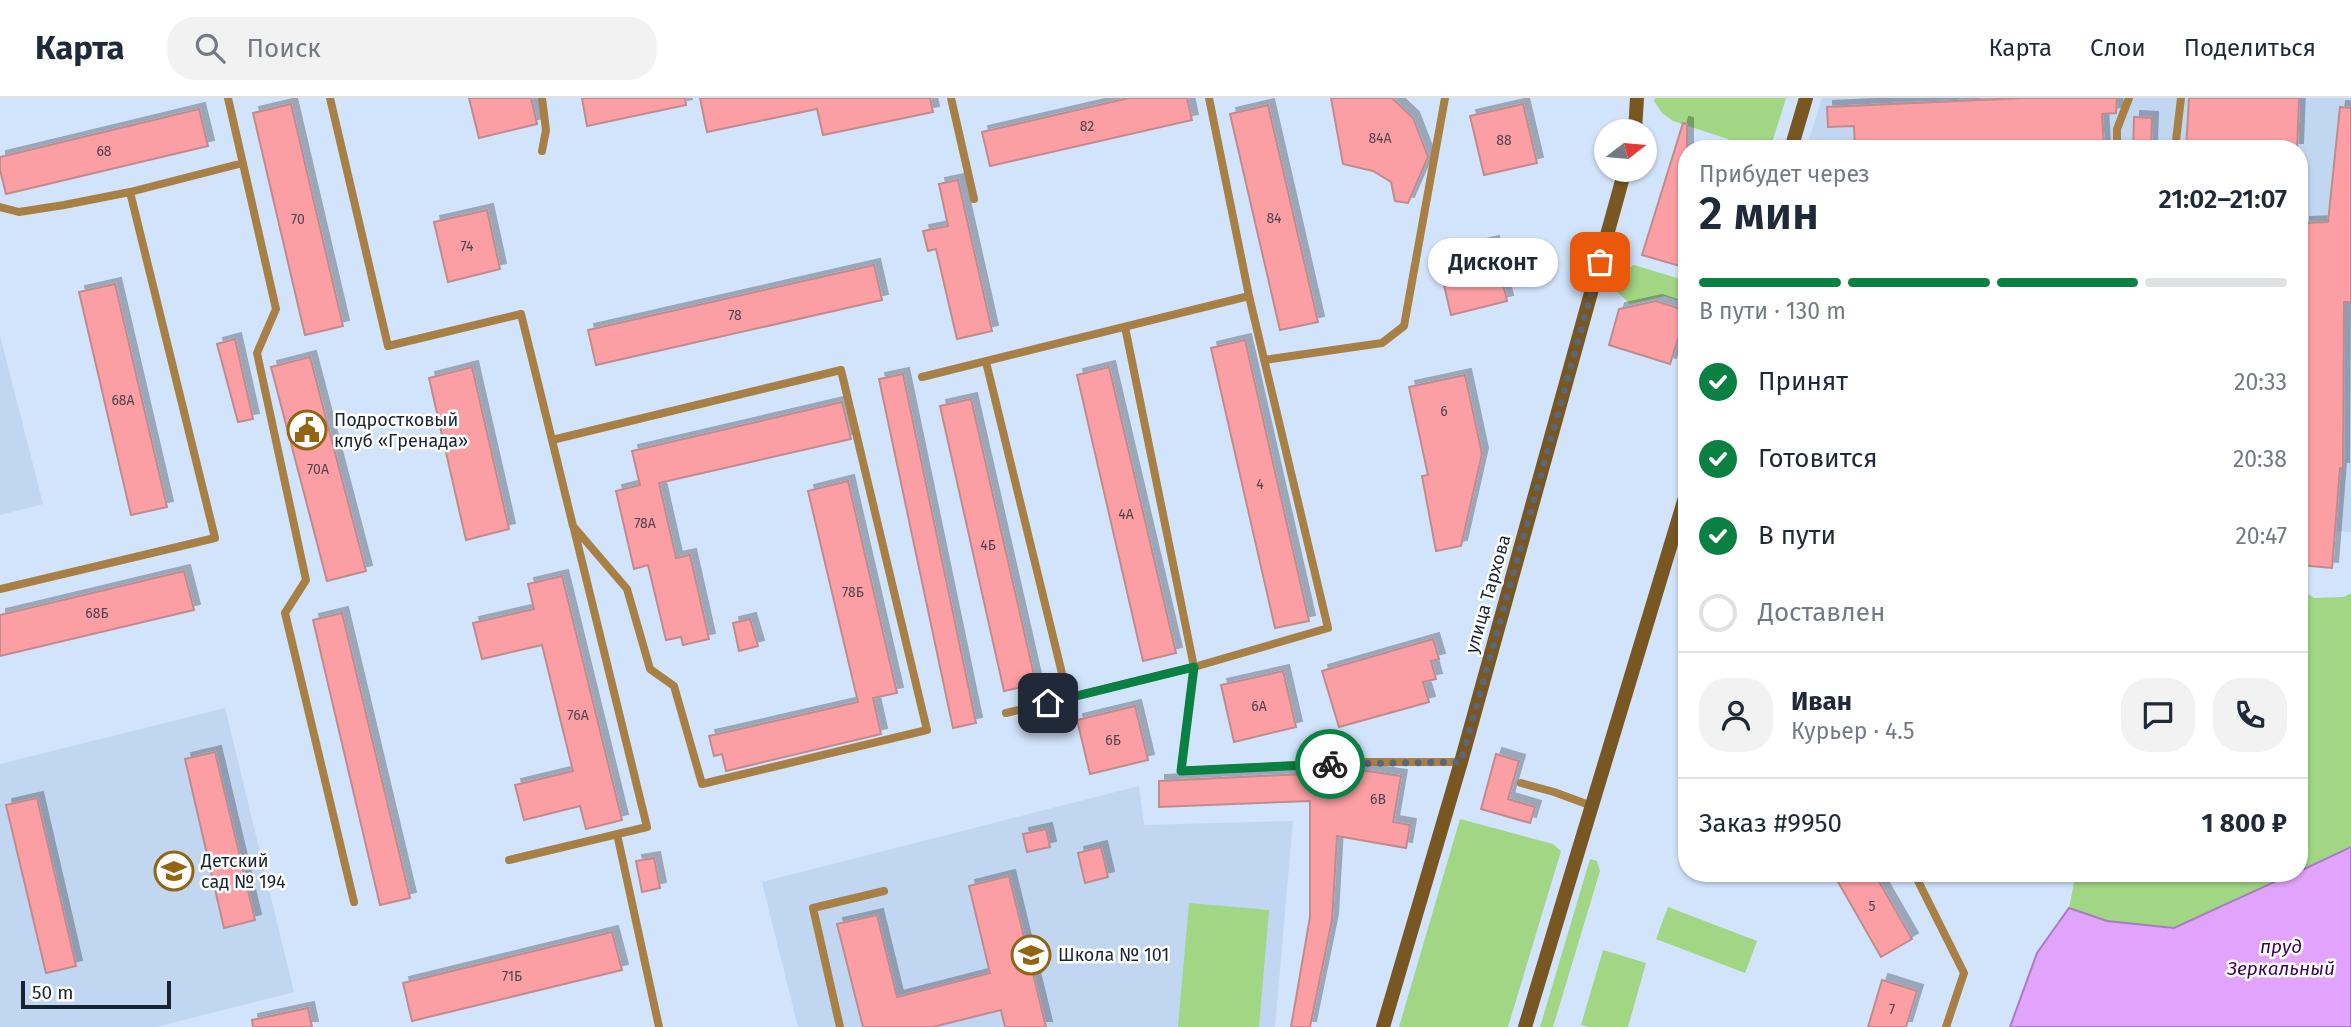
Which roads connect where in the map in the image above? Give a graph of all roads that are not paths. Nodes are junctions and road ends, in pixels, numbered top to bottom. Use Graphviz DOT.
graph roads {
  1 [pos="228,98"];
  2 [pos="330,98"];
  3 [pos="542,98"];
  4 [pos="951,98"];
  5 [pos="1209,98"];
  6 [pos="1445,98"];
  7 [pos="1637,98"];
  8 [pos="1806,98"];
  9 [pos="2129,98"];
  10 [pos="2181,98"];
  11 [pos="1636,119"];
  12 [pos="1794,140"];
  13 [pos="2117,140"];
  14 [pos="2176,140"];
  15 [pos="541,151"];
  16 [pos="243,163"];
  17 [pos="1622,182"];
  18 [pos="130,192"];
  19 [pos="974,199"];
  20 [pos="0,207"];
  21 [pos="1249,296"];
  22 [pos="1125,327"];
  23 [pos="1264,360"];
  24 [pos="986,362"];
  25 [pos="922,377"];
  26 [pos="552,440"];
  27 [pos="1678,521"];
  28 [pos="573,526"];
  29 [pos="0,589"];
  30 [pos="1194,667"];
  31 [pos="1068,698"];
  32 [pos="1006,713"];
  33 [pos="1461,762"];
  34 [pos="1521,783"];
  35 [pos="1592,806"];
  36 [pos="617,834"];
  37 [pos="509,860"];
  38 [pos="1918,882"];
  39 [pos="884,891"];
  40 [pos="354,902"];
  41 [pos="659,1027"];
  42 [pos="840,1027"];
  43 [pos="1383,1027"];
  44 [pos="1525,1027"];
  45 [pos="1946,1027"];
  1 -- 16 [label="lane"];
  2 -- 26 [label="lane"];
  3 -- 15 [label="lane"];
  4 -- 19 [label="lane"];
  5 -- 21 [label="lane"];
  6 -- 23 [label="lane"];
  7 -- 11 [label="main road"];
  8 -- 12 [label="main road"];
  9 -- 13 [label="lane"];
  10 -- 14 [label="lane"];
  16 -- 18 [label="lane"];
  16 -- 40 [label="lane"];
  17 -- 33 [label="main road, улица Тархова"];
  18 -- 20 [label="lane"];
  18 -- 29 [label="lane"];
  21 -- 22 [label="lane"];
  21 -- 23 [label="lane"];
  22 -- 24 [label="lane"];
  22 -- 30 [label="lane"];
  23 -- 30 [label="lane"];
  24 -- 25 [label="lane"];
  24 -- 31 [label="lane"];
  26 -- 28 [label="lane"];
  26 -- 28 [label="lane"];
  27 -- 35 [label="main road"];
  28 -- 36 [label="lane"];
  30 -- 31 [label="lane"];
  30 -- 33 [label="lane"];
  31 -- 32 [label="lane"];
  33 -- 43 [label="main road, улица Тархова"];
  34 -- 35 [label="lane"];
  35 -- 44 [label="main road"];
  36 -- 37 [label="lane"];
  36 -- 41 [label="lane"];
  38 -- 45 [label="lane"];
  39 -- 42 [label="lane"];
}
